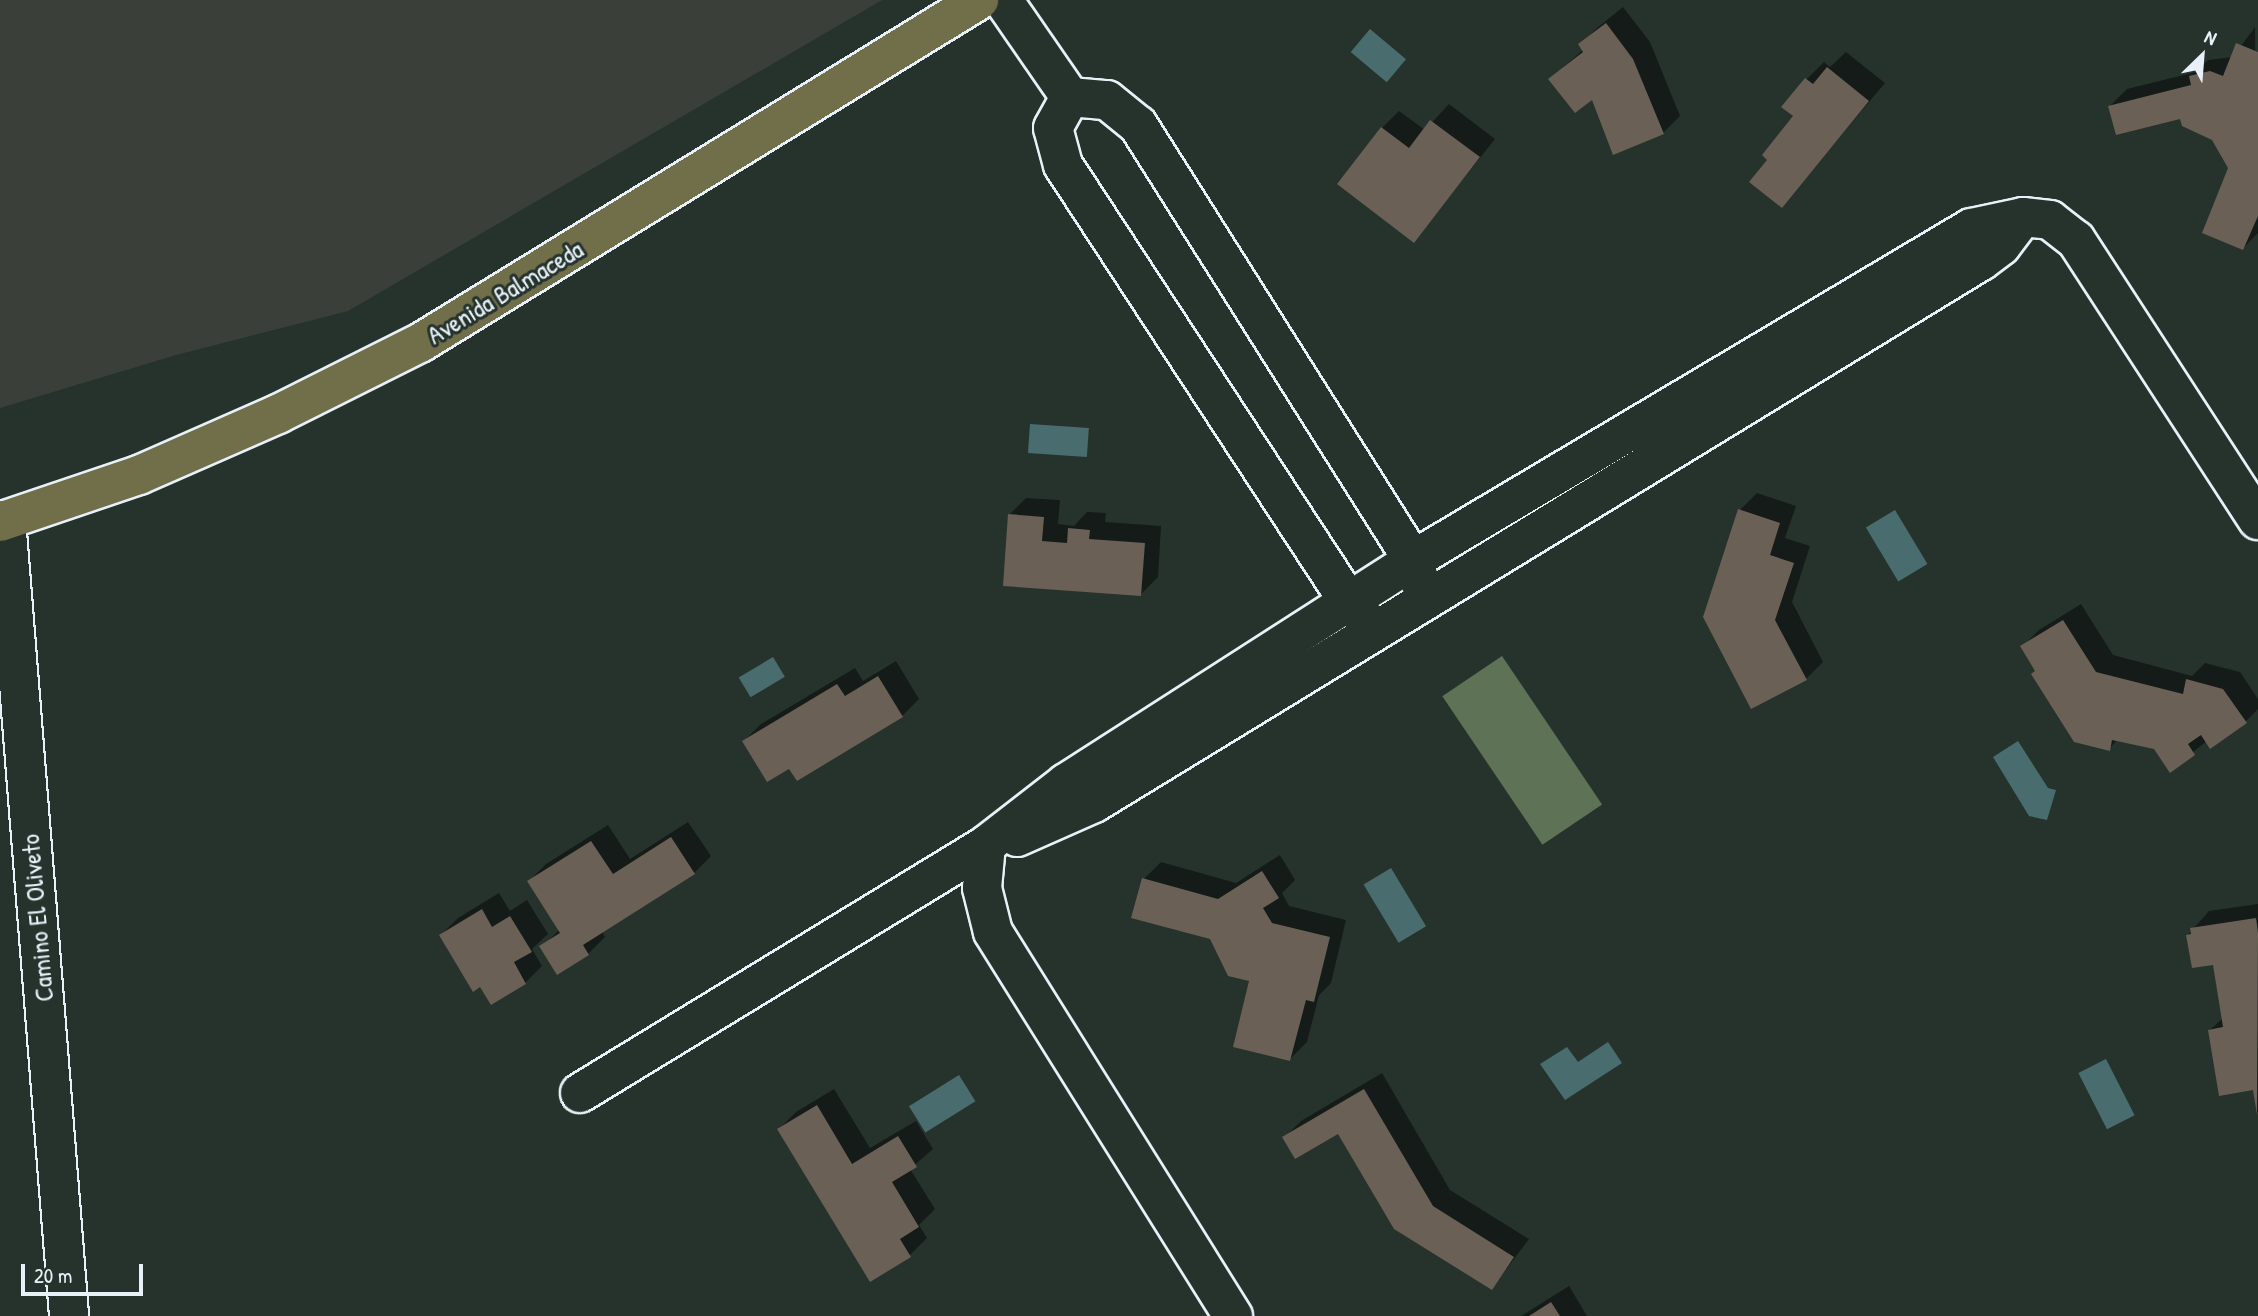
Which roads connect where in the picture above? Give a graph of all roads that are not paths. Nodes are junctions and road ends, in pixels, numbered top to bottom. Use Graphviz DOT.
graph roads {
  1 [pos="979,0"];
  2 [pos="1003,0"];
  3 [pos="1070,97"];
  4 [pos="1694,414"];
  5 [pos="1519,497"];
  6 [pos="2258,520"];
  7 [pos="3,521"];
  8 [pos="1538,529"];
  9 [pos="1413,560"];
  10 [pos="1425,597"];
  11 [pos="1361,615"];
  12 [pos="986,845"];
  13 [pos="580,1093"];
  14 [pos="69,1316"];
  15 [pos="1233,1316"];
  1 -- 7 [label="main road, Avenida Balmaceda"];
  2 -- 3 [label="street"];
  3 -- 9 [label="street"];
  3 -- 11 [label="street"];
  4 -- 5 [label="street"];
  4 -- 6 [label="street"];
  4 -- 8 [label="street"];
  5 -- 8 [label="street"];
  5 -- 9 [label="street"];
  7 -- 14 [label="street, Camino El Oliveto"];
  8 -- 10 [label="street"];
  9 -- 10 [label="street"];
  9 -- 11 [label="street"];
  10 -- 11 [label="street"];
  11 -- 12 [label="street"];
  12 -- 13 [label="street"];
  12 -- 15 [label="street"];
}
